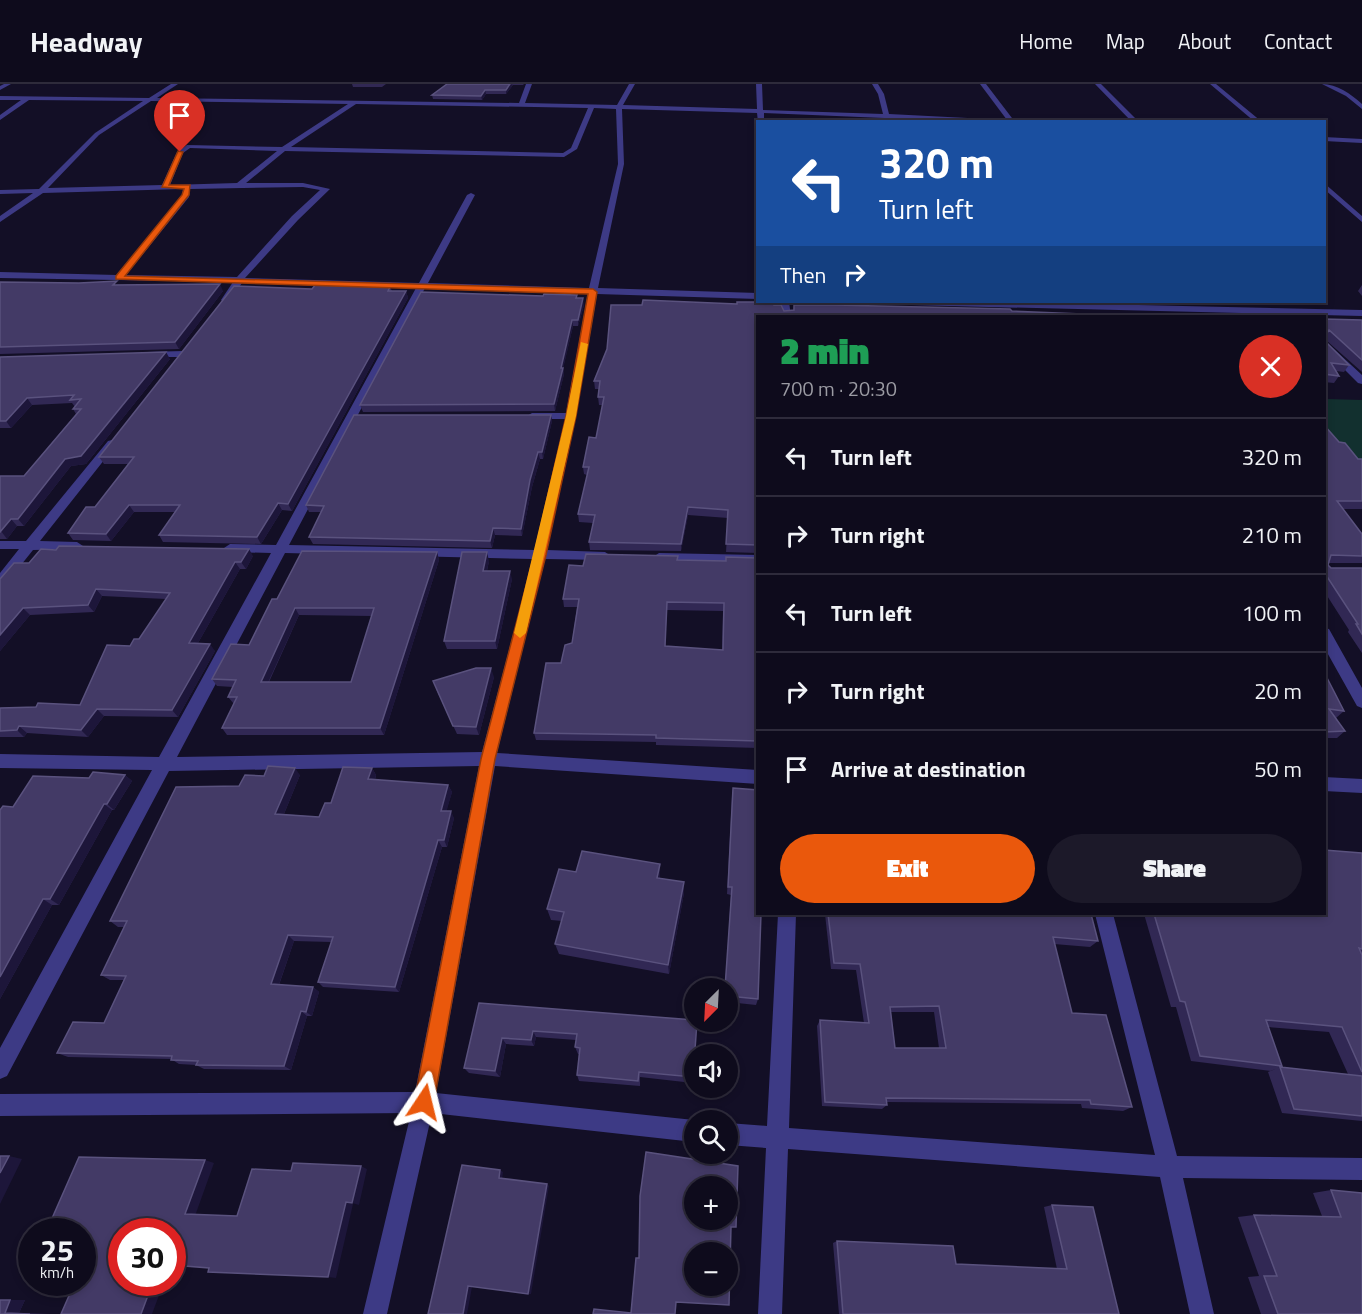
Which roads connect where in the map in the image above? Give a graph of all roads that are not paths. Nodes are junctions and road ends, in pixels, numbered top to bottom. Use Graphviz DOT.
graph roads {
  1 [pos="8,84"];
  2 [pos="175,84"];
  3 [pos="529,84"];
  4 [pos="632,84"];
  5 [pos="759,84"];
  6 [pos="875,84"];
  7 [pos="983,84"];
  8 [pos="1098,84"];
  9 [pos="1213,84"];
  10 [pos="1325,84"];
  11 [pos="0,88"];
  12 [pos="0,98"];
  13 [pos="28,98"];
  14 [pos="154,98"];
  15 [pos="354,102"];
  16 [pos="520,106"];
  17 [pos="591,107"];
  18 [pos="619,107"];
  19 [pos="1362,107"];
  20 [pos="760,111"];
  21 [pos="0,118"];
  22 [pos="887,118"];
  23 [pos="761,120"];
  24 [pos="948,120"];
  25 [pos="1010,120"];
  26 [pos="1134,120"];
  27 [pos="1257,120"];
  28 [pos="1326,139"];
  29 [pos="1362,141"];
  30 [pos="285,148"];
  31 [pos="239,185"];
  32 [pos="165,187"];
  33 [pos="188,187"];
  34 [pos="1326,187"];
  35 [pos="41,191"];
  36 [pos="0,192"];
  37 [pos="471,195"];
  38 [pos="1344,204"];
  39 [pos="1362,205"];
  40 [pos="0,220"];
  41 [pos="1362,220"];
  42 [pos="0,276"];
  43 [pos="119,278"];
  44 [pos="241,280"];
  45 [pos="423,285"];
  46 [pos="593,292"];
  47 [pos="756,296"];
  48 [pos="1036,303"];
  49 [pos="1125,304"];
  50 [pos="219,308"];
  51 [pos="1362,313"];
  52 [pos="1297,314"];
  53 [pos="190,345"];
  54 [pos="1326,345"];
  55 [pos="183,354"];
  56 [pos="137,355"];
  57 [pos="176,363"];
  58 [pos="1362,381"];
  59 [pos="525,416"];
  60 [pos="571,416"];
  61 [pos="118,436"];
  62 [pos="0,545"];
  63 [pos="31,545"];
  64 [pos="90,546"];
  65 [pos="222,548"];
  66 [pos="282,549"];
  67 [pos="540,555"];
  68 [pos="620,556"];
  69 [pos="643,557"];
  70 [pos="756,559"];
  71 [pos="0,582"];
  72 [pos="1326,637"];
  73 [pos="1362,702"];
  74 [pos="488,759"];
  75 [pos="0,761"];
  76 [pos="165,764"];
  77 [pos="756,777"];
  78 [pos="1326,784"];
  79 [pos="1362,786"];
  80 [pos="787,915"];
  81 [pos="1104,915"];
  82 [pos="0,1069"];
  83 [pos="424,1102"];
  84 [pos="0,1105"];
  85 [pos="684,1130"];
  86 [pos="738,1135"];
  87 [pos="779,1140"];
  88 [pos="1169,1167"];
  89 [pos="1362,1170"];
  90 [pos="375,1314"];
  91 [pos="770,1314"];
  92 [pos="1202,1314"];
  1 -- 11 [label="street"];
  2 -- 14 [label="street"];
  3 -- 16 [label="street"];
  4 -- 18 [label="street"];
  5 -- 20 [label="street"];
  6 -- 22 [label="street"];
  7 -- 25 [label="street"];
  8 -- 26 [label="street"];
  9 -- 27 [label="street"];
  10 -- 19 [label="street"];
  12 -- 13 [label="street"];
  13 -- 14 [label="street"];
  13 -- 21 [label="street"];
  14 -- 15 [label="street"];
  14 -- 35 [label="street"];
  15 -- 16 [label="street"];
  15 -- 30 [label="street"];
  16 -- 17 [label="street"];
  17 -- 18 [label="street"];
  17 -- 30 [label="street"];
  18 -- 20 [label="street"];
  18 -- 46 [label="street"];
  20 -- 22 [label="street"];
  20 -- 23 [label="street"];
  22 -- 24 [label="street"];
  28 -- 29 [label="street"];
  30 -- 31 [label="street"];
  30 -- 32 [label="street"];
  31 -- 33 [label="street"];
  31 -- 44 [label="street"];
  32 -- 33 [label="street"];
  32 -- 35 [label="street"];
  33 -- 43 [label="street"];
  34 -- 38 [label="street"];
  35 -- 36 [label="street"];
  35 -- 40 [label="street"];
  37 -- 45 [label="street"];
  38 -- 39 [label="street"];
  38 -- 41 [label="street"];
  42 -- 43 [label="street"];
  43 -- 44 [label="street"];
  44 -- 45 [label="street"];
  44 -- 50 [label="street"];
  45 -- 46 [label="street"];
  45 -- 66 [label="street"];
  46 -- 47 [label="street"];
  46 -- 60 [label="street"];
  48 -- 49 [label="street"];
  49 -- 52 [label="street"];
  51 -- 52 [label="street"];
  53 -- 55 [label="street"];
  54 -- 58 [label="street"];
  55 -- 56 [label="street"];
  55 -- 57 [label="street"];
  59 -- 60 [label="street"];
  60 -- 67 [label="street"];
  61 -- 63 [label="street"];
  62 -- 63 [label="street"];
  63 -- 64 [label="street"];
  63 -- 71 [label="street"];
  65 -- 66 [label="street"];
  66 -- 67 [label="street"];
  66 -- 76 [label="street"];
  67 -- 68 [label="street"];
  67 -- 74 [label="street"];
  69 -- 70 [label="street"];
  72 -- 73 [label="street"];
  74 -- 76 [label="street"];
  74 -- 77 [label="street"];
  74 -- 83 [label="street"];
  75 -- 76 [label="street"];
  76 -- 82 [label="street"];
  78 -- 79 [label="street"];
  80 -- 87 [label="street"];
  81 -- 88 [label="street"];
  83 -- 84 [label="street"];
  83 -- 85 [label="street"];
  83 -- 90 [label="street"];
  86 -- 87 [label="street"];
  87 -- 88 [label="street"];
  87 -- 91 [label="street"];
  88 -- 89 [label="street"];
  88 -- 92 [label="street"];
}
